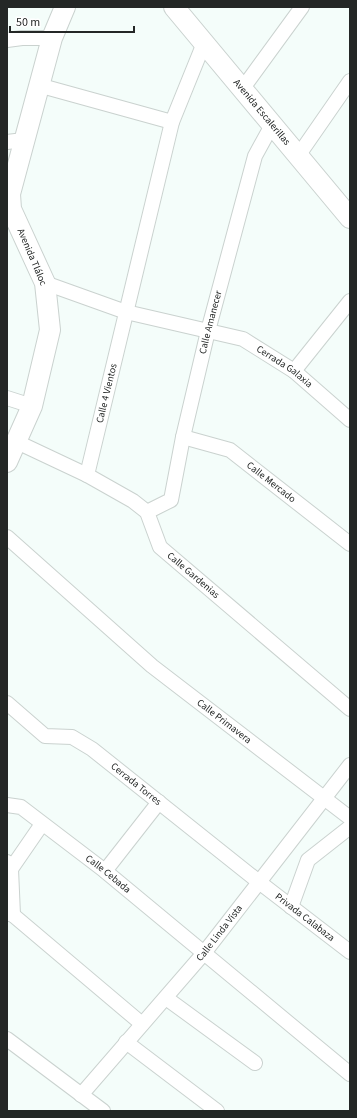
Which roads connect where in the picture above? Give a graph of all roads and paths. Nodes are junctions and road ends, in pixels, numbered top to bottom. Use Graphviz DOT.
graph roads {
  1 [pos="65,7"];
  2 [pos="174,7"];
  3 [pos="302,7"];
  4 [pos="52,38"];
  5 [pos="7,40"];
  6 [pos="204,43"];
  7 [pos="350,81"];
  8 [pos="38,85"];
  9 [pos="243,88"];
  10 [pos="172,122"];
  11 [pos="272,125"];
  12 [pos="15,141"];
  13 [pos="298,156"];
  14 [pos="350,218"];
  15 [pos="45,283"];
  16 [pos="350,300"];
  17 [pos="126,312"];
  18 [pos="208,331"];
  19 [pos="294,371"];
  20 [pos="7,398"];
  21 [pos="32,406"];
  22 [pos="350,420"];
  23 [pos="183,436"];
  24 [pos="17,442"];
  25 [pos="7,462"];
  26 [pos="87,475"];
  27 [pos="147,512"];
  28 [pos="7,537"];
  29 [pos="350,544"];
  30 [pos="7,703"];
  31 [pos="350,709"];
  32 [pos="350,765"];
  33 [pos="324,799"];
  34 [pos="159,802"];
  35 [pos="7,805"];
  36 [pos="350,818"];
  37 [pos="42,824"];
  38 [pos="350,827"];
  39 [pos="9,865"];
  40 [pos="105,871"];
  41 [pos="259,882"];
  42 [pos="291,907"];
  43 [pos="10,914"];
  44 [pos="204,952"];
  45 [pos="350,952"];
  46 [pos="166,998"];
  47 [pos="142,1024"];
  48 [pos="7,1039"];
  49 [pos="126,1042"];
  50 [pos="255,1063"];
  51 [pos="350,1074"];
  52 [pos="81,1095"];
  53 [pos="103,1111"];
  54 [pos="217,1111"];
  1 -- 4 [label="main road, Avenida Tláloc"];
  2 -- 6 [label="main road, Avenida Escalerillas"];
  3 -- 9 [label="street"];
  4 -- 5 [label="street"];
  4 -- 8 [label="main road, Avenida Tláloc"];
  6 -- 9 [label="main road, Avenida Escalerillas"];
  6 -- 10 [label="street, Calle 4 Vientos"];
  7 -- 13 [label="street"];
  8 -- 10 [label="street"];
  8 -- 12 [label="main road, Avenida Tláloc"];
  9 -- 11 [label="main road, Avenida Escalerillas"];
  10 -- 17 [label="street, Calle 4 Vientos"];
  11 -- 13 [label="main road, Avenida Escalerillas"];
  11 -- 18 [label="street, Calle Amanecer"];
  12 -- 15 [label="main road, Avenida Tláloc"];
  13 -- 14 [label="main road, Avenida Escalerillas"];
  15 -- 17 [label="street, Cerrada Galaxia"];
  15 -- 21 [label="main road, Avenida Tláloc"];
  16 -- 19 [label="street"];
  17 -- 18 [label="street, Cerrada Galaxia"];
  17 -- 26 [label="street, Calle 4 Vientos"];
  18 -- 19 [label="street, Cerrada Galaxia"];
  18 -- 23 [label="street, Calle Amanecer"];
  19 -- 22 [label="street, Cerrada Galaxia"];
  20 -- 21 [label="street"];
  21 -- 24 [label="main road, Avenida Tláloc"];
  23 -- 27 [label="street, Calle Amanecer"];
  23 -- 29 [label="street, Calle Mercado"];
  24 -- 25 [label="main road, Avenida Tláloc"];
  24 -- 26 [label="street"];
  26 -- 27 [label="street"];
  27 -- 31 [label="street, Calle Gardenias"];
  28 -- 33 [label="street, Calle Primavera"];
  30 -- 34 [label="street, Cerrada Torres"];
  32 -- 33 [label="street, Calle Linda Vista"];
  33 -- 36 [label="street, Calle Primavera"];
  33 -- 41 [label="street, Calle Linda Vista"];
  34 -- 40 [label="street"];
  34 -- 41 [label="street, Cerrada Torres"];
  35 -- 37 [label="street, Calle Cebada"];
  37 -- 39 [label="street"];
  37 -- 40 [label="street, Calle Cebada"];
  38 -- 42 [label="street"];
  39 -- 43 [label="street"];
  40 -- 44 [label="street, Calle Cebada"];
  41 -- 42 [label="street, Privada Calabaza"];
  41 -- 44 [label="street, Calle Linda Vista"];
  42 -- 45 [label="street, Privada Calabaza"];
  43 -- 47 [label="street"];
  44 -- 46 [label="street, Calle Linda Vista"];
  44 -- 51 [label="street, Calle Cebada"];
  46 -- 47 [label="street, Calle Linda Vista"];
  46 -- 50 [label="street"];
  47 -- 49 [label="street, Calle Linda Vista"];
  48 -- 52 [label="street"];
  49 -- 52 [label="street, Calle Linda Vista"];
  49 -- 54 [label="street"];
  52 -- 53 [label="street"];
}
